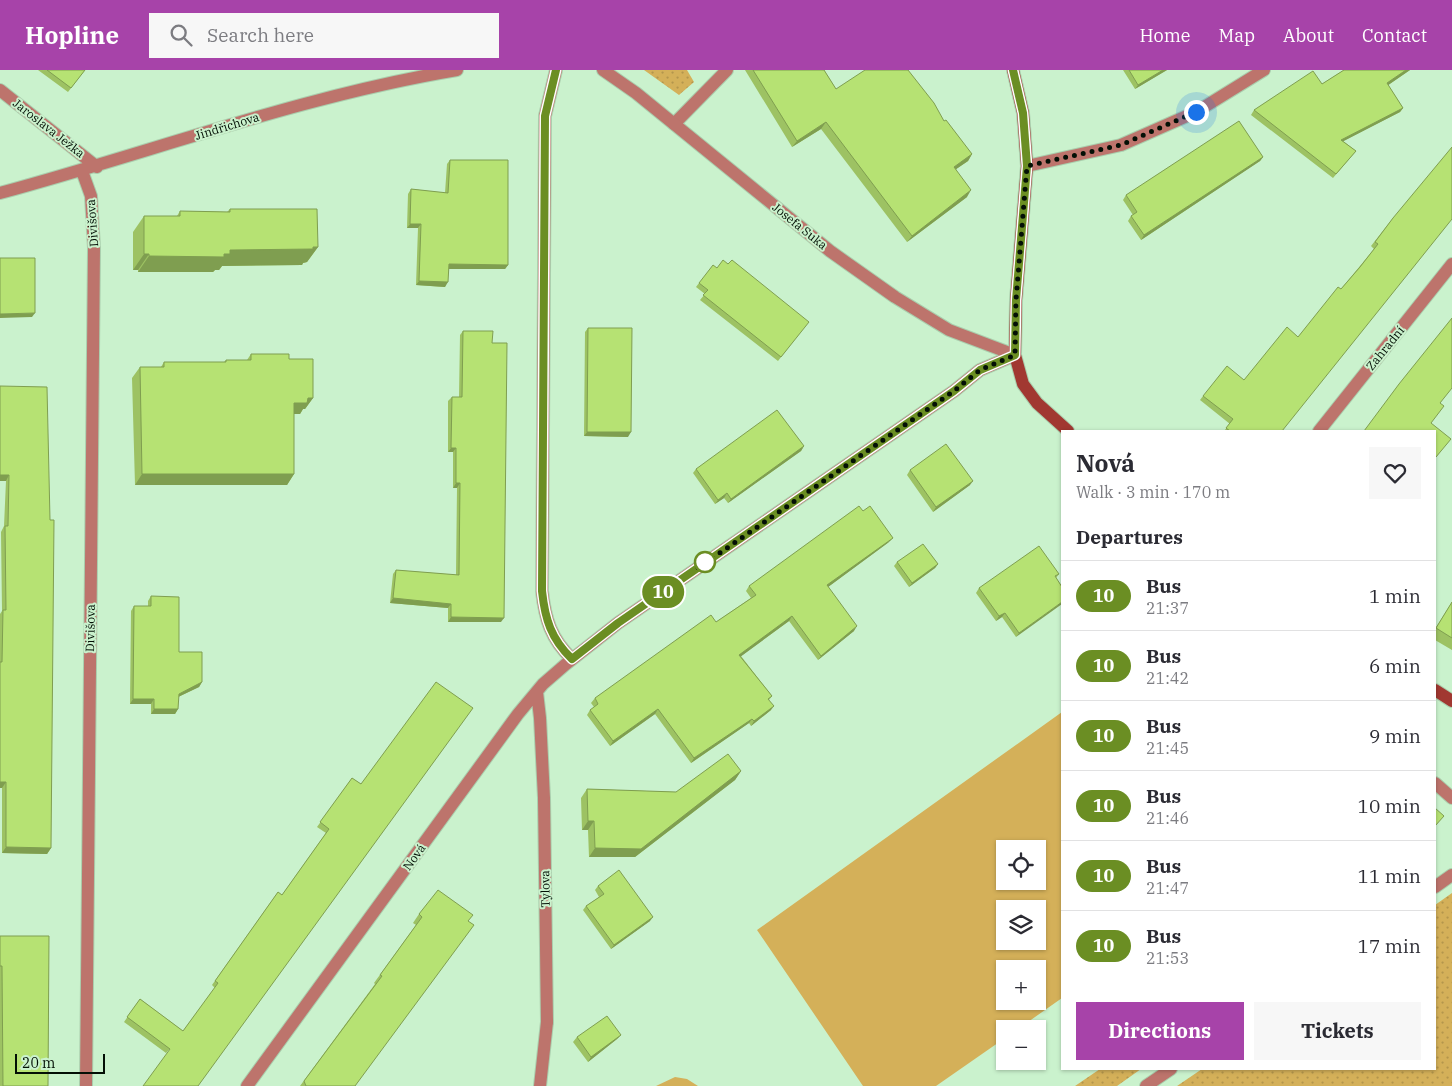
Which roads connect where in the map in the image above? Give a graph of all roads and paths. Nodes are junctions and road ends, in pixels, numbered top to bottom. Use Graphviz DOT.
graph roads {
  1 [pos="457,70"];
  2 [pos="556,70"];
  3 [pos="602,70"];
  4 [pos="726,70"];
  5 [pos="1013,70"];
  6 [pos="1264,70"];
  7 [pos="0,90"];
  8 [pos="674,124"];
  9 [pos="1027,166"];
  10 [pos="97,167"];
  11 [pos="82,171"];
  12 [pos="0,193"];
  13 [pos="1452,264"];
  14 [pos="1015,355"];
  15 [pos="1067,430"];
  16 [pos="1320,430"];
  17 [pos="572,659"];
  18 [pos="1436,691"];
  19 [pos="537,692"];
  20 [pos="1452,700"];
  21 [pos="1436,784"];
  22 [pos="1452,798"];
  23 [pos="1452,876"];
  24 [pos="1436,886"];
  25 [pos="1170,1070"];
  26 [pos="86,1086"];
  27 [pos="247,1086"];
  28 [pos="540,1086"];
  29 [pos="1146,1086"];
  1 -- 10 [label="street, Jindřichova"];
  2 -- 17 [label="street"];
  3 -- 8 [label="street, Josefa Suka"];
  4 -- 8 [label="street"];
  5 -- 9 [label="street"];
  6 -- 9 [label="street"];
  7 -- 10 [label="street, Jaroslava Ježka"];
  8 -- 14 [label="street, Josefa Suka"];
  9 -- 14 [label="street"];
  10 -- 11 [label="street, Jindřichova"];
  11 -- 12 [label="street, Jindřichova"];
  11 -- 26 [label="street, Divišova"];
  13 -- 16 [label="street, Zahradní"];
  14 -- 15 [label="street"];
  14 -- 17 [label="street, Nová"];
  17 -- 19 [label="street, Nová"];
  18 -- 20 [label="street"];
  19 -- 27 [label="street, Nová"];
  19 -- 28 [label="street, Tylova"];
  21 -- 22 [label="street"];
  23 -- 24 [label="street"];
  25 -- 29 [label="street"];
}
